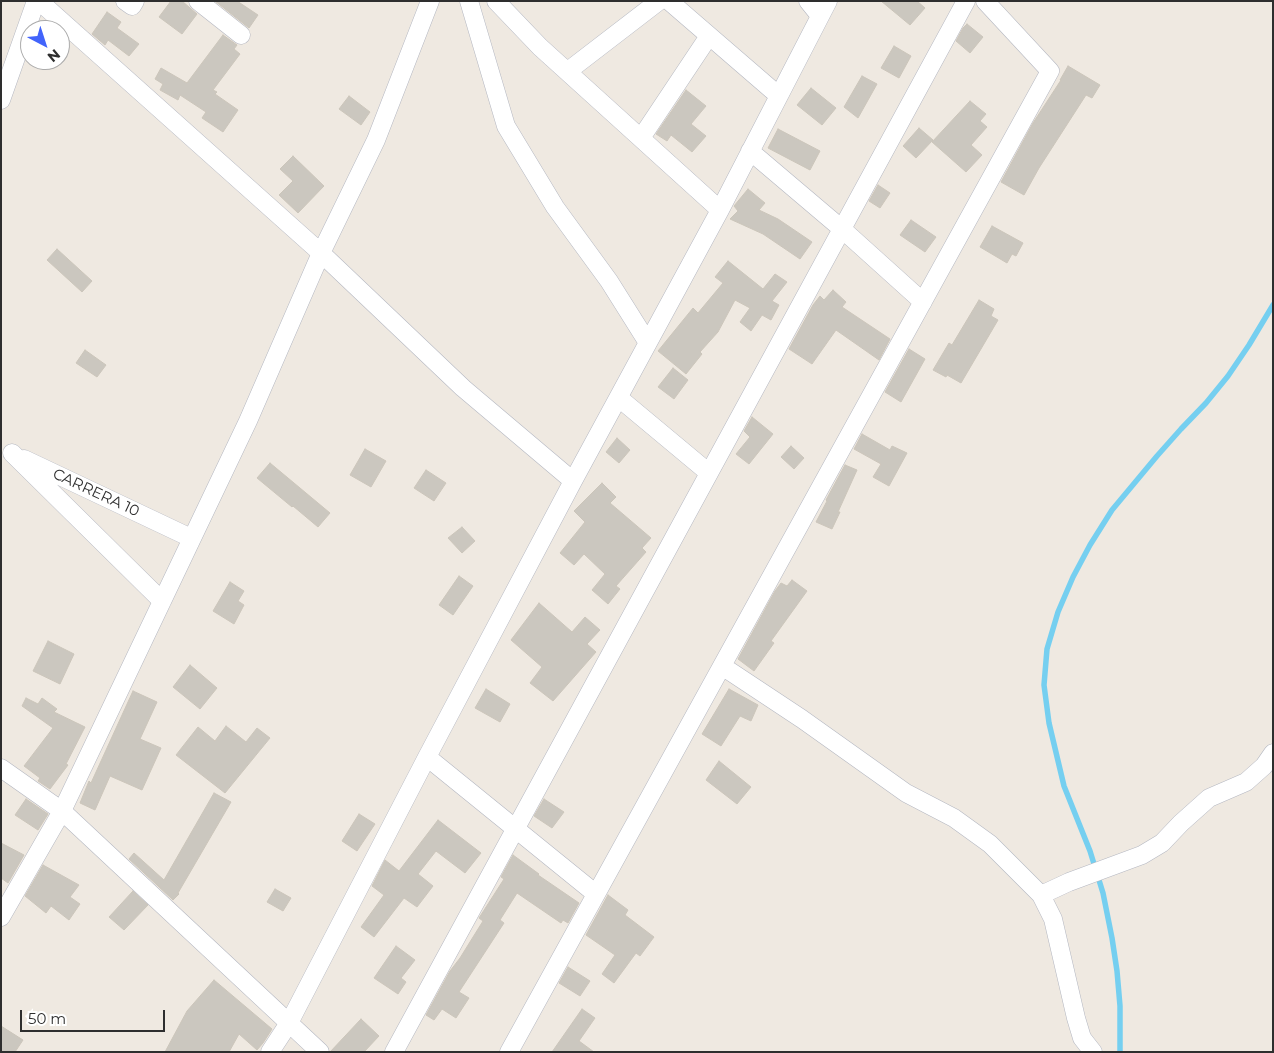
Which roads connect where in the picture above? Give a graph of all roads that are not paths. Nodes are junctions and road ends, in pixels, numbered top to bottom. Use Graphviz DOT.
graph roads {
  1 [pos="38,1"];
  2 [pos="124,1"];
  3 [pos="134,1"];
  4 [pos="198,1"];
  5 [pos="430,1"];
  6 [pos="469,1"];
  7 [pos="496,1"];
  8 [pos="659,1"];
  9 [pos="669,1"];
  10 [pos="808,1"];
  11 [pos="966,1"];
  12 [pos="985,1"];
  13 [pos="824,9"];
  14 [pos="241,35"];
  15 [pos="709,36"];
  16 [pos="568,72"];
  17 [pos="779,96"];
  18 [pos="1,100"];
  19 [pos="641,138"];
  20 [pos="750,151"];
  21 [pos="720,210"];
  22 [pos="842,228"];
  23 [pos="321,253"];
  24 [pos="922,302"];
  25 [pos="648,343"];
  26 [pos="619,398"];
  27 [pos="6,451"];
  28 [pos="709,473"];
  29 [pos="573,481"];
  30 [pos="191,538"];
  31 [pos="162,601"];
  32 [pos="722,666"];
  33 [pos="1273,753"];
  34 [pos="427,757"];
  35 [pos="1,768"];
  36 [pos="62,811"];
  37 [pos="516,828"];
  38 [pos="596,894"];
  39 [pos="1041,895"];
  40 [pos="1,917"];
  41 [pos="289,1023"];
  42 [pos="270,1052"];
  43 [pos="320,1052"];
  44 [pos="394,1052"];
  45 [pos="509,1052"];
  46 [pos="1093,1052"];
  1 -- 18 [label="street"];
  1 -- 23 [label="street"];
  2 -- 3 [label="street"];
  4 -- 14 [label="street"];
  5 -- 23 [label="street"];
  6 -- 25 [label="street"];
  7 -- 16 [label="street"];
  8 -- 16 [label="street"];
  9 -- 15 [label="street"];
  10 -- 13 [label="street"];
  11 -- 22 [label="street"];
  12 -- 24 [label="street"];
  13 -- 17 [label="street"];
  15 -- 17 [label="street"];
  15 -- 19 [label="street"];
  16 -- 19 [label="street"];
  17 -- 20 [label="street"];
  19 -- 21 [label="street"];
  20 -- 21 [label="street"];
  20 -- 22 [label="street"];
  21 -- 25 [label="street"];
  22 -- 24 [label="street"];
  22 -- 28 [label="street"];
  23 -- 29 [label="street"];
  23 -- 30 [label="street"];
  24 -- 32 [label="street"];
  25 -- 26 [label="street"];
  26 -- 28 [label="street"];
  26 -- 29 [label="street"];
  27 -- 30 [label="street, CARRERA 10"];
  27 -- 31 [label="street"];
  28 -- 37 [label="street"];
  29 -- 34 [label="street"];
  30 -- 31 [label="street"];
  31 -- 36 [label="street"];
  32 -- 38 [label="street"];
  32 -- 39 [label="street"];
  33 -- 39 [label="street"];
  34 -- 37 [label="street"];
  34 -- 41 [label="street"];
  35 -- 36 [label="street"];
  36 -- 40 [label="street"];
  36 -- 41 [label="street"];
  37 -- 38 [label="street"];
  37 -- 44 [label="street"];
  38 -- 45 [label="street"];
  39 -- 46 [label="street"];
  41 -- 42 [label="street"];
  41 -- 43 [label="street"];
}
